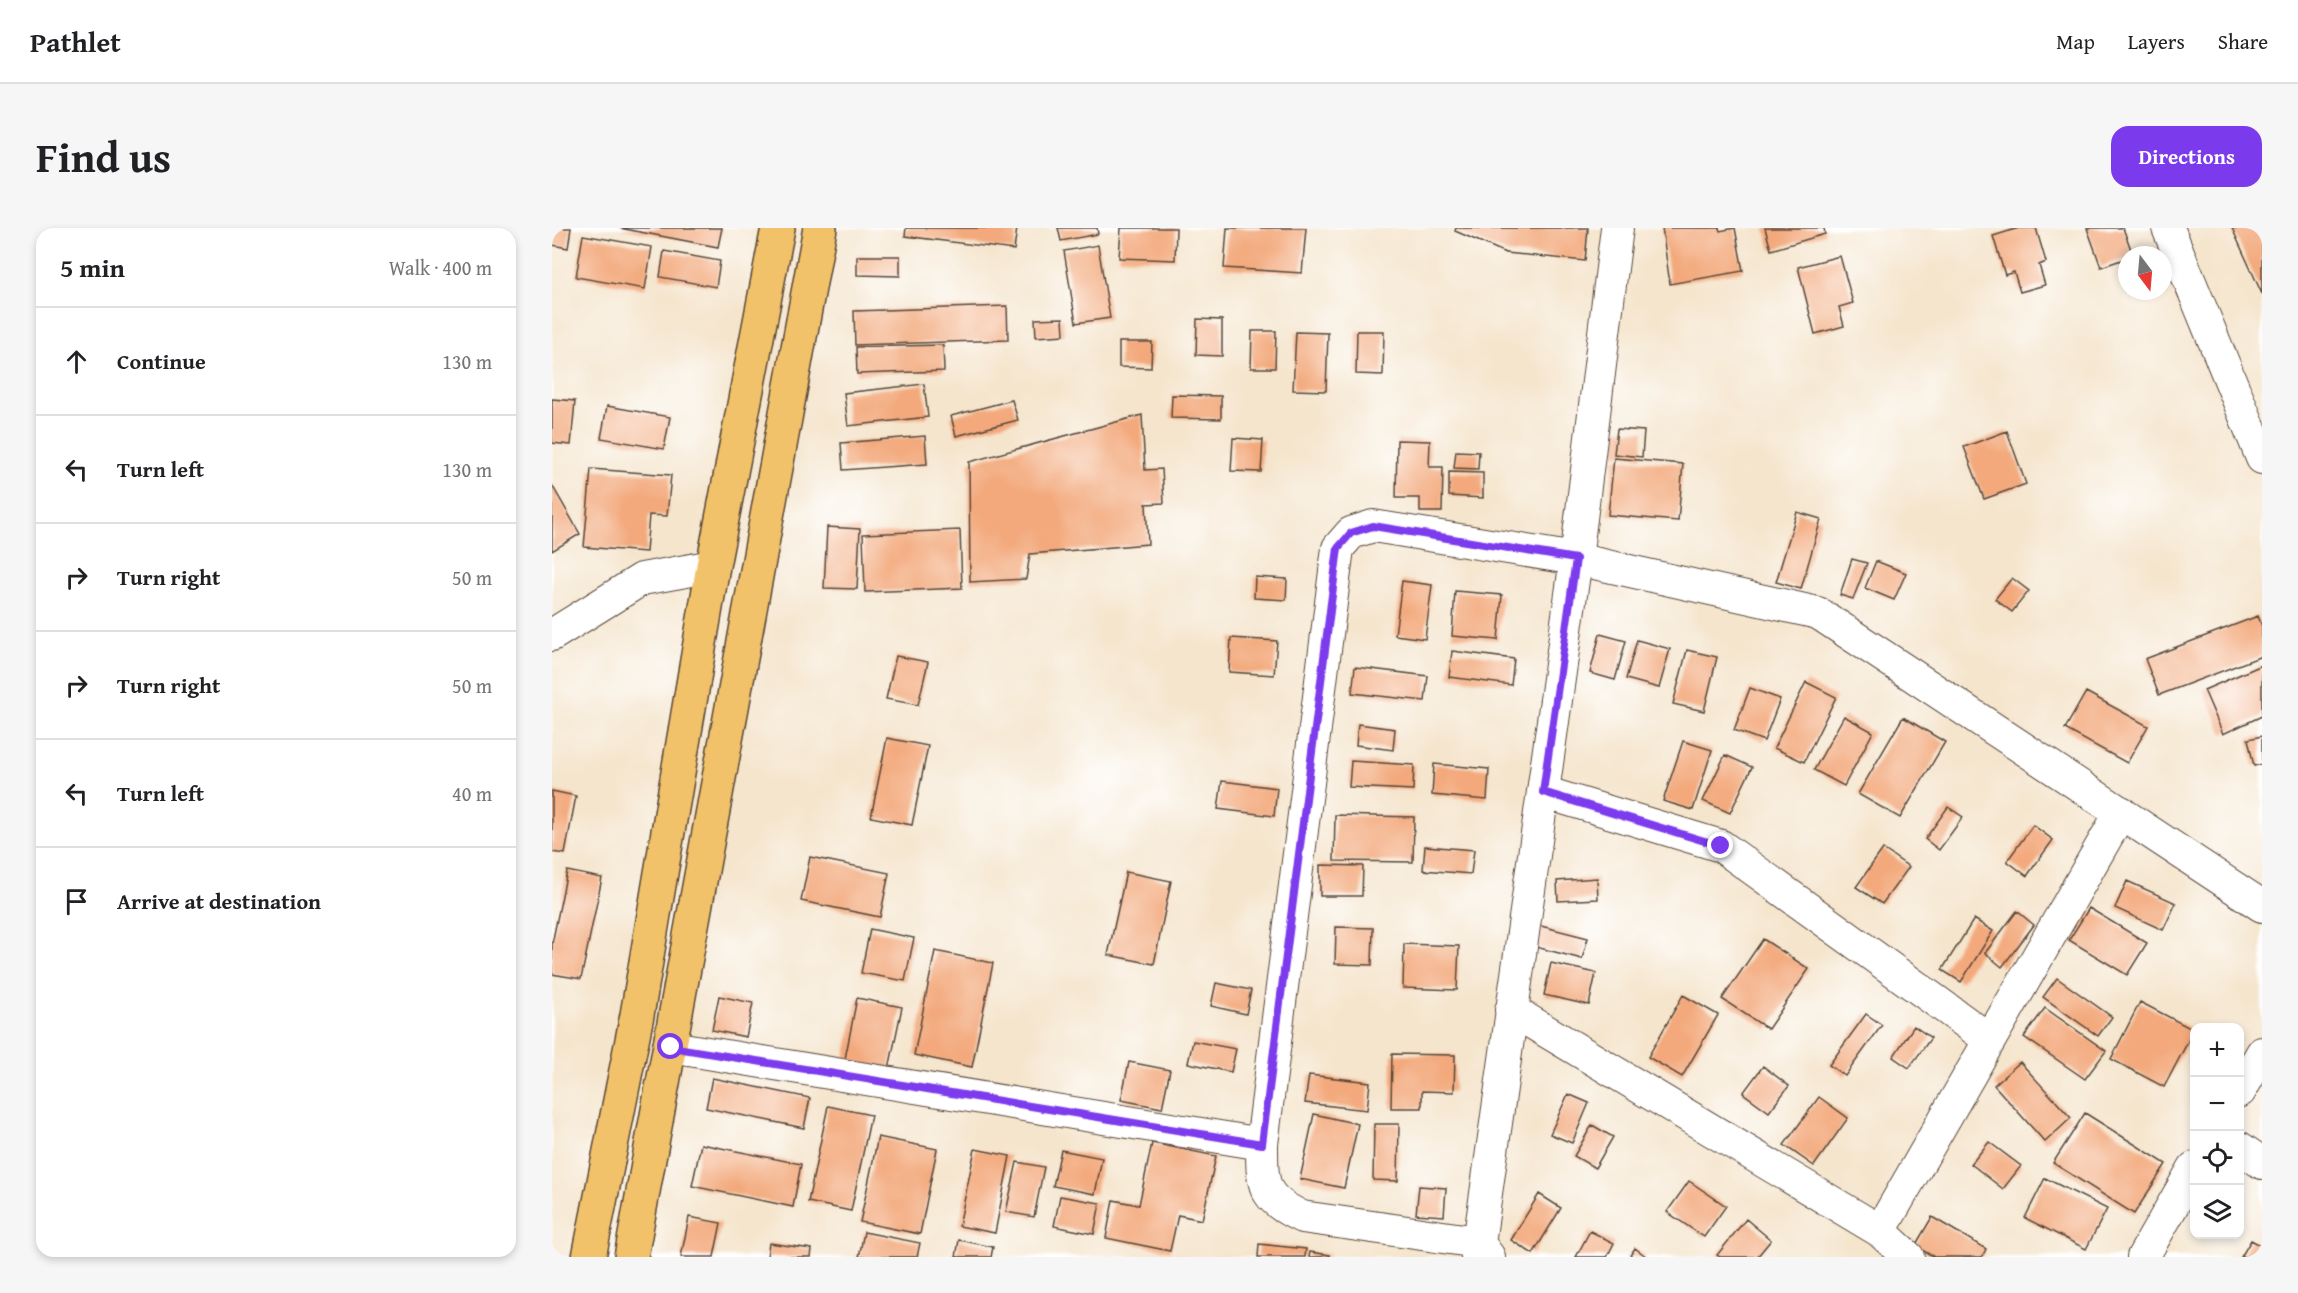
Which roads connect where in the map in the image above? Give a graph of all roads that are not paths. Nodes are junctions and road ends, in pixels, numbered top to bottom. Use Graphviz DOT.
graph roads {
  1 [pos="778,228"];
  2 [pos="820,228"];
  3 [pos="1617,228"];
  4 [pos="2168,228"];
  5 [pos="2262,458"];
  6 [pos="1576,559"];
  7 [pos="712,566"];
  8 [pos="552,635"];
  9 [pos="1543,792"];
  10 [pos="2121,812"];
  11 [pos="2262,906"];
  12 [pos="1511,1010"];
  13 [pos="1990,1040"];
  14 [pos="671,1047"];
  15 [pos="2262,1053"];
  16 [pos="2244,1084"];
  17 [pos="1262,1144"];
  18 [pos="2244,1151"];
  19 [pos="2262,1163"];
  20 [pos="2190,1175"];
  21 [pos="1880,1231"];
  22 [pos="1481,1252"];
  23 [pos="589,1257"];
  24 [pos="631,1257"];
  25 [pos="1908,1257"];
  26 [pos="2143,1257"];
  1 -- 7 [label="highway"];
  2 -- 14 [label="highway"];
  3 -- 6 [label="street"];
  4 -- 5 [label="street"];
  6 -- 9 [label="street"];
  6 -- 10 [label="street"];
  6 -- 17 [label="street"];
  7 -- 8 [label="street"];
  7 -- 23 [label="highway"];
  9 -- 12 [label="street"];
  9 -- 13 [label="street"];
  10 -- 11 [label="street"];
  10 -- 13 [label="street"];
  12 -- 21 [label="street"];
  12 -- 22 [label="street"];
  13 -- 21 [label="street"];
  14 -- 17 [label="street"];
  14 -- 24 [label="highway"];
  15 -- 16 [label="street"];
  17 -- 22 [label="street"];
  18 -- 19 [label="street"];
  20 -- 26 [label="street"];
  21 -- 25 [label="street"];
}
